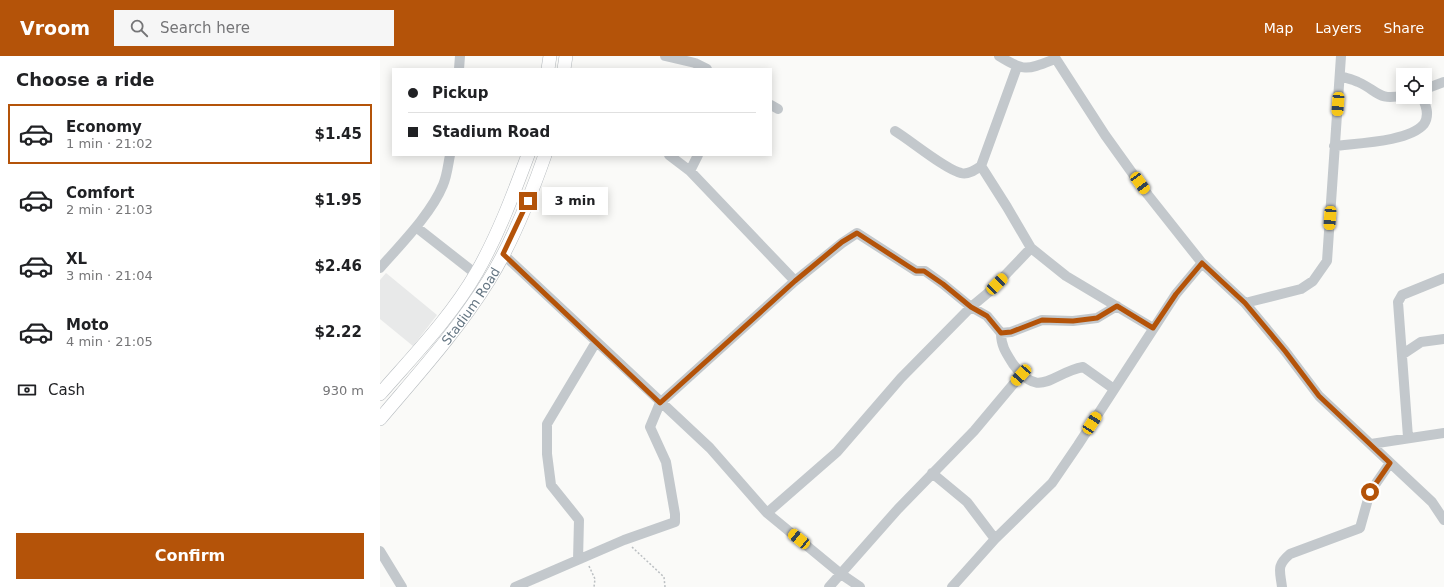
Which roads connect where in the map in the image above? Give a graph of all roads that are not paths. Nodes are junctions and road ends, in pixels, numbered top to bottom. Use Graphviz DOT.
graph roads {
  1 [pos="460,56"];
  2 [pos="550,56"];
  3 [pos="566,56"];
  4 [pos="665,56"];
  5 [pos="999,56"];
  6 [pos="1341,56"];
  7 [pos="1054,58"];
  8 [pos="1017,67"];
  9 [pos="459,68"];
  10 [pos="548,68"];
  11 [pos="564,68"];
  12 [pos="705,68"];
  13 [pos="1340,76"];
  14 [pos="1444,82"];
  15 [pos="1432,86"];
  16 [pos="1396,96"];
  17 [pos="1425,104"];
  18 [pos="895,131"];
  19 [pos="1334,146"];
  20 [pos="450,156"];
  21 [pos="528,156"];
  22 [pos="545,156"];
  23 [pos="670,156"];
  24 [pos="698,156"];
  25 [pos="981,166"];
  26 [pos="690,171"];
  27 [pos="416,227"];
  28 [pos="1030,248"];
  29 [pos="503,254"];
  30 [pos="1202,263"];
  31 [pos="380,268"];
  32 [pos="476,274"];
  33 [pos="1444,278"];
  34 [pos="795,281"];
  35 [pos="1245,303"];
  36 [pos="1117,306"];
  37 [pos="971,307"];
  38 [pos="1153,328"];
  39 [pos="1001,333"];
  40 [pos="1444,339"];
  41 [pos="596,342"];
  42 [pos="1403,354"];
  43 [pos="1021,375"];
  44 [pos="1114,389"];
  45 [pos="380,394"];
  46 [pos="660,403"];
  47 [pos="380,419"];
  48 [pos="1444,433"];
  49 [pos="1408,437"];
  50 [pos="1371,444"];
  51 [pos="1390,463"];
  52 [pos="932,473"];
  53 [pos="767,513"];
  54 [pos="1444,520"];
  55 [pos="996,539"];
  56 [pos="380,551"];
  57 [pos="578,560"];
  58 [pos="841,574"];
  59 [pos="402,587"];
  60 [pos="515,587"];
  61 [pos="829,587"];
  62 [pos="860,587"];
  63 [pos="952,587"];
  64 [pos="1282,587"];
  1 -- 9 [label="street"];
  2 -- 10 [label="main road"];
  3 -- 11 [label="main road"];
  4 -- 12 [label="street"];
  5 -- 8 [label="street"];
  6 -- 13 [label="street"];
  7 -- 8 [label="street"];
  7 -- 30 [label="street"];
  8 -- 25 [label="street"];
  13 -- 16 [label="street"];
  13 -- 19 [label="street"];
  14 -- 15 [label="street"];
  17 -- 19 [label="street"];
  18 -- 25 [label="street"];
  19 -- 35 [label="street"];
  20 -- 27 [label="street"];
  21 -- 32 [label="main road, Stadium Road"];
  22 -- 29 [label="main road, Stadium Road"];
  23 -- 26 [label="street"];
  24 -- 26 [label="street"];
  25 -- 28 [label="street"];
  26 -- 34 [label="street"];
  27 -- 31 [label="street"];
  27 -- 32 [label="street"];
  28 -- 36 [label="street"];
  28 -- 37 [label="street"];
  29 -- 41 [label="street"];
  29 -- 47 [label="main road, Stadium Road"];
  30 -- 35 [label="street"];
  30 -- 38 [label="street"];
  32 -- 45 [label="main road, Stadium Road"];
  33 -- 42 [label="street"];
  34 -- 37 [label="street"];
  34 -- 46 [label="street"];
  35 -- 50 [label="street"];
  36 -- 38 [label="street"];
  36 -- 39 [label="street"];
  37 -- 39 [label="street"];
  37 -- 53 [label="street"];
  38 -- 44 [label="street"];
  39 -- 43 [label="street"];
  40 -- 42 [label="street"];
  41 -- 46 [label="street"];
  41 -- 57 [label="street"];
  42 -- 49 [label="street"];
  43 -- 44 [label="street"];
  43 -- 52 [label="street"];
  44 -- 55 [label="street"];
  46 -- 53 [label="street"];
  46 -- 57 [label="street"];
  48 -- 49 [label="street"];
  49 -- 50 [label="street"];
  50 -- 51 [label="street"];
  51 -- 54 [label="street"];
  51 -- 64 [label="street"];
  52 -- 55 [label="street"];
  52 -- 58 [label="street"];
  53 -- 58 [label="street"];
  55 -- 63 [label="street"];
  56 -- 59 [label="street"];
  57 -- 60 [label="street"];
  58 -- 61 [label="street"];
  58 -- 62 [label="street"];
}
